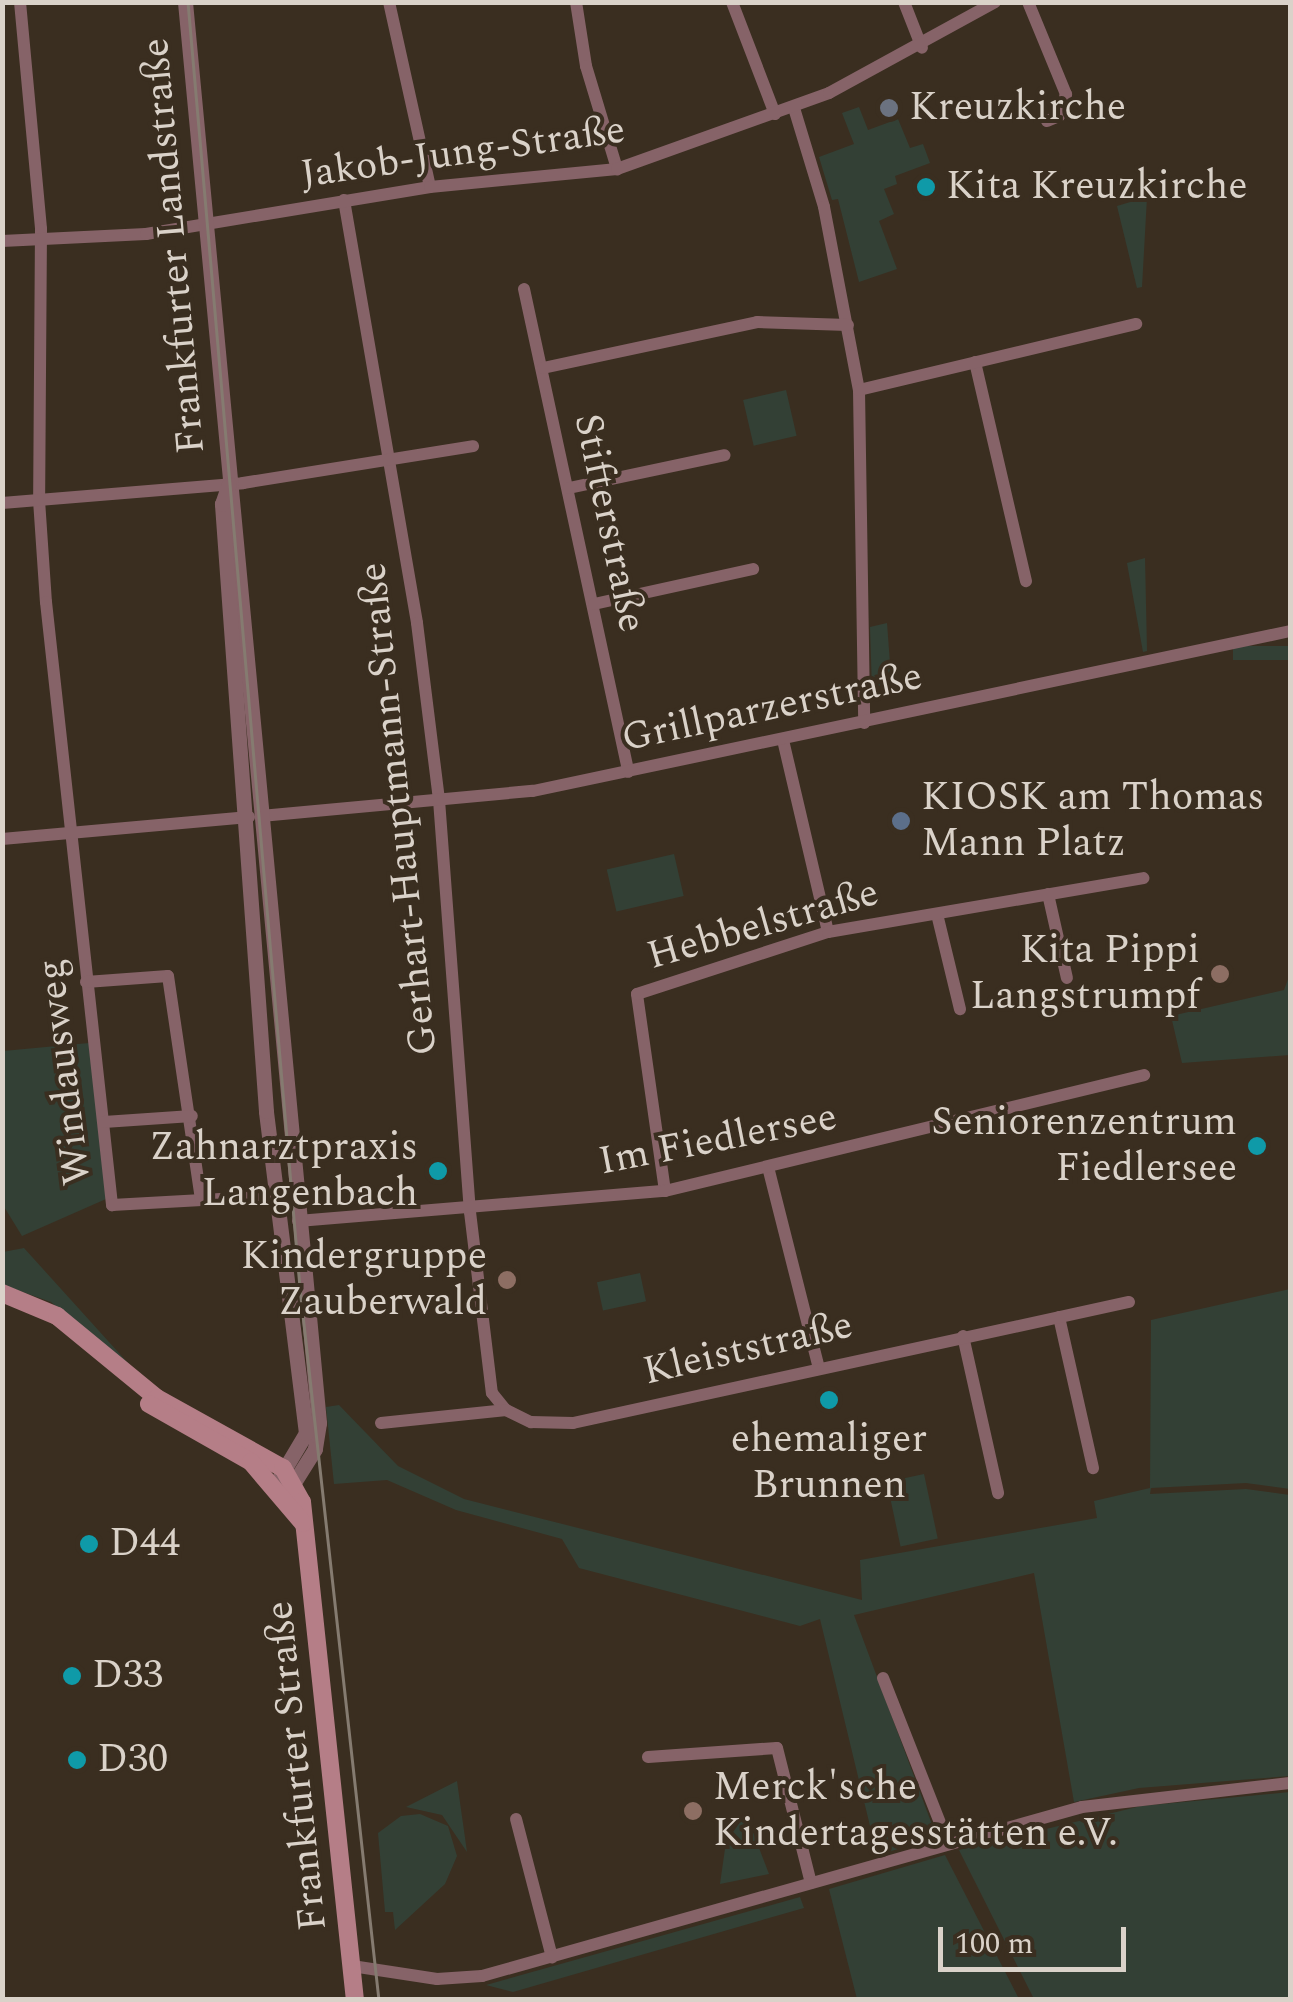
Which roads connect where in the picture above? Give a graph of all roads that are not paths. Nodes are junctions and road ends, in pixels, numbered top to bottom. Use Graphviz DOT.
graph roads {
  1 [pos="20,2"];
  2 [pos="185,2"];
  3 [pos="389,2"];
  4 [pos="576,2"];
  5 [pos="732,2"];
  6 [pos="904,2"];
  7 [pos="995,2"];
  8 [pos="1028,2"];
  9 [pos="922,48"];
  10 [pos="794,108"];
  11 [pos="775,114"];
  12 [pos="1047,121"];
  13 [pos="617,169"];
  14 [pos="430,187"];
  15 [pos="344,200"];
  16 [pos="205,224"];
  17 [pos="40,240"];
  18 [pos="2,241"];
  19 [pos="524,289"];
  20 [pos="1136,324"];
  21 [pos="848,325"];
  22 [pos="976,362"];
  23 [pos="543,368"];
  24 [pos="859,390"];
  25 [pos="474,446"];
  26 [pos="725,455"];
  27 [pos="390,461"];
  28 [pos="228,484"];
  29 [pos="568,488"];
  30 [pos="40,500"];
  31 [pos="2,503"];
  32 [pos="753,569"];
  33 [pos="1026,581"];
  34 [pos="594,604"];
  35 [pos="1290,631"];
  36 [pos="864,723"];
  37 [pos="782,740"];
  38 [pos="628,772"];
  39 [pos="440,800"];
  40 [pos="255,816"];
  41 [pos="72,829"];
  42 [pos="2,840"];
  43 [pos="1142,878"];
  44 [pos="1048,894"];
  45 [pos="937,914"];
  46 [pos="828,932"];
  47 [pos="1067,978"];
  48 [pos="86,982"];
  49 [pos="960,1009"];
  50 [pos="1144,1075"];
  51 [pos="192,1116"];
  52 [pos="104,1122"];
  53 [pos="768,1167"];
  54 [pos="665,1191"];
  55 [pos="275,1196"];
  56 [pos="200,1200"];
  57 [pos="470,1212"];
  58 [pos="298,1221"];
  59 [pos="280,1222"];
  60 [pos="2,1293"];
  61 [pos="1130,1302"];
  62 [pos="1059,1316"];
  63 [pos="963,1336"];
  64 [pos="818,1365"];
  65 [pos="506,1410"];
  66 [pos="381,1423"];
  67 [pos="1093,1468"];
  68 [pos="284,1479"];
  69 [pos="998,1493"];
  70 [pos="883,1678"];
  71 [pos="648,1757"];
  72 [pos="1290,1783"];
  73 [pos="516,1819"];
  74 [pos="948,1842"];
  75 [pos="811,1883"];
  76 [pos="552,1956"];
  77 [pos="352,1966"];
  78 [pos="355,2000"];
  1 -- 17 [label="street, Windausweg"];
  2 -- 16 [label="street, Frankfurter Landstraße"];
  3 -- 14 [label="street"];
  4 -- 13 [label="street"];
  5 -- 11 [label="street"];
  6 -- 9 [label="street"];
  7 -- 9 [label="street, Jakob-Jung-Straße"];
  8 -- 12 [label="street"];
  9 -- 10 [label="street, Jakob-Jung-Straße"];
  10 -- 11 [label="street, Jakob-Jung-Straße"];
  10 -- 21 [label="street"];
  11 -- 13 [label="street, Jakob-Jung-Straße"];
  13 -- 14 [label="street, Jakob-Jung-Straße"];
  14 -- 15 [label="street, Jakob-Jung-Straße"];
  15 -- 16 [label="street, Jakob-Jung-Straße"];
  15 -- 27 [label="street, Gerhart-Hauptmann-Straße"];
  16 -- 17 [label="street, Jakob-Jung-Straße"];
  16 -- 28 [label="street, Frankfurter Landstraße"];
  17 -- 18 [label="street, Jakob-Jung-Straße"];
  17 -- 30 [label="street, Windausweg"];
  19 -- 23 [label="street, Stifterstraße"];
  20 -- 22 [label="street"];
  21 -- 23 [label="street"];
  21 -- 24 [label="street"];
  22 -- 24 [label="street"];
  22 -- 33 [label="street"];
  23 -- 29 [label="street, Stifterstraße"];
  24 -- 36 [label="street"];
  25 -- 27 [label="street"];
  26 -- 29 [label="street"];
  27 -- 28 [label="street"];
  27 -- 39 [label="street, Gerhart-Hauptmann-Straße"];
  28 -- 30 [label="street"];
  28 -- 40 [label="street, Frankfurter Landstraße"];
  29 -- 34 [label="street, Stifterstraße"];
  30 -- 31 [label="street"];
  30 -- 41 [label="street, Windausweg"];
  32 -- 34 [label="street"];
  34 -- 38 [label="street, Stifterstraße"];
  35 -- 36 [label="street, Grillparzerstraße"];
  36 -- 37 [label="street, Grillparzerstraße"];
  37 -- 38 [label="street, Grillparzerstraße"];
  37 -- 46 [label="street"];
  38 -- 39 [label="street, Grillparzerstraße"];
  39 -- 40 [label="street, Grillparzerstraße"];
  39 -- 57 [label="street, Gerhart-Hauptmann-Straße"];
  40 -- 41 [label="street, Grillparzerstraße"];
  40 -- 55 [label="street, Frankfurter Landstraße"];
  40 -- 58 [label="street, Frankfurter Landstraße"];
  41 -- 42 [label="street, Grillparzerstraße"];
  41 -- 48 [label="street, Windausweg"];
  43 -- 44 [label="street, Hebbelstraße"];
  44 -- 45 [label="street, Hebbelstraße"];
  44 -- 47 [label="street"];
  45 -- 46 [label="street, Hebbelstraße"];
  45 -- 49 [label="street"];
  46 -- 54 [label="street, Hebbelstraße"];
  48 -- 51 [label="street"];
  48 -- 52 [label="street, Windausweg"];
  50 -- 53 [label="street, Im Fiedlersee"];
  51 -- 52 [label="street"];
  51 -- 56 [label="street"];
  52 -- 56 [label="street, Windausweg"];
  53 -- 54 [label="street, Im Fiedlersee"];
  53 -- 64 [label="street"];
  54 -- 57 [label="street, Im Fiedlersee"];
  55 -- 56 [label="street, Windausweg"];
  55 -- 59 [label="street, Frankfurter Landstraße"];
  57 -- 58 [label="street, Im Fiedlersee"];
  57 -- 65 [label="street, Gerhart-Hauptmann-Straße"];
  58 -- 59 [label="street"];
  58 -- 68 [label="street, Frankfurter Landstraße"];
  59 -- 68 [label="street, Frankfurter Landstraße"];
  60 -- 68 [label="main road"];
  61 -- 62 [label="street, Kleiststraße"];
  62 -- 63 [label="street, Kleiststraße"];
  62 -- 67 [label="street"];
  63 -- 64 [label="street, Kleiststraße"];
  63 -- 69 [label="street"];
  64 -- 65 [label="street, Kleiststraße"];
  65 -- 66 [label="street, Kleiststraße"];
  68 -- 77 [label="main road, Frankfurter Straße"];
  70 -- 74 [label="street"];
  71 -- 75 [label="street"];
  72 -- 74 [label="street"];
  73 -- 76 [label="street"];
  74 -- 75 [label="street"];
  75 -- 76 [label="street"];
  76 -- 77 [label="street"];
  77 -- 78 [label="main road, Frankfurter Straße"];
}
